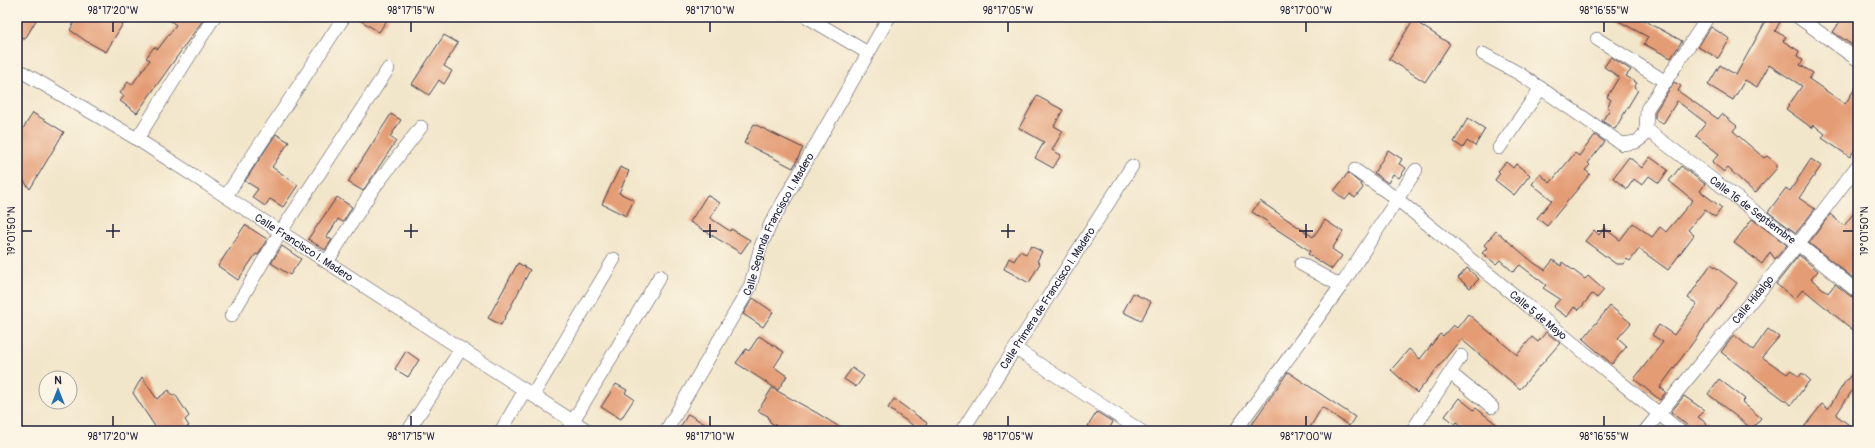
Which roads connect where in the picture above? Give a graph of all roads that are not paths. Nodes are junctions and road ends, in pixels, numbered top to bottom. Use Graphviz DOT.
graph roads {
  1 [pos="214,17"];
  2 [pos="344,17"];
  3 [pos="807,17"];
  4 [pos="889,17"];
  5 [pos="1708,17"];
  6 [pos="1798,17"];
  7 [pos="1598,40"];
  8 [pos="868,53"];
  9 [pos="1483,54"];
  10 [pos="1858,60"];
  11 [pos="17,69"];
  12 [pos="388,69"];
  13 [pos="1666,82"];
  14 [pos="1541,88"];
  15 [pos="421,127"];
  16 [pos="1646,129"];
  17 [pos="137,139"];
  18 [pos="1499,148"];
  19 [pos="1858,165"];
  20 [pos="1132,166"];
  21 [pos="1355,170"];
  22 [pos="1416,170"];
  23 [pos="226,196"];
  24 [pos="1397,199"];
  25 [pos="280,233"];
  26 [pos="1798,244"];
  27 [pos="614,259"];
  28 [pos="327,262"];
  29 [pos="1301,264"];
  30 [pos="660,276"];
  31 [pos="1341,286"];
  32 [pos="1858,292"];
  33 [pos="230,316"];
  34 [pos="461,348"];
  35 [pos="1016,349"];
  36 [pos="1461,356"];
  37 [pos="1450,373"];
  38 [pos="529,393"];
  39 [pos="1492,407"];
  40 [pos="1659,414"];
  41 [pos="570,426"];
  42 [pos="408,431"];
  43 [pos="501,431"];
  44 [pos="588,431"];
  45 [pos="666,431"];
  46 [pos="962,431"];
  47 [pos="1140,431"];
  48 [pos="1235,431"];
  49 [pos="1412,431"];
  50 [pos="1645,431"];
  51 [pos="1680,431"];
  1 -- 17 [label="street"];
  2 -- 23 [label="street"];
  3 -- 8 [label="street"];
  4 -- 8 [label="street, Calle Segunda Francisco I. Madero"];
  5 -- 13 [label="street"];
  6 -- 10 [label="street"];
  7 -- 13 [label="street"];
  8 -- 45 [label="street, Calle Segunda Francisco I. Madero"];
  9 -- 14 [label="street"];
  11 -- 17 [label="street, Calle Francisco I. Madero"];
  12 -- 25 [label="street"];
  13 -- 16 [label="street"];
  14 -- 16 [label="street"];
  14 -- 18 [label="street"];
  15 -- 28 [label="street"];
  16 -- 26 [label="street, Calle 16 de Septiembre"];
  17 -- 23 [label="street, Calle Francisco I. Madero"];
  19 -- 26 [label="street, Calle Hidalgo"];
  20 -- 35 [label="street, Calle Primera de Francisco I. Madero"];
  21 -- 24 [label="street, Calle 5 de Mayo"];
  22 -- 24 [label="street"];
  23 -- 25 [label="street, Calle Francisco I. Madero"];
  24 -- 31 [label="street"];
  24 -- 40 [label="street, Calle 5 de Mayo"];
  25 -- 28 [label="street, Calle Francisco I. Madero"];
  25 -- 33 [label="street"];
  26 -- 32 [label="street, Calle 16 de Septiembre"];
  26 -- 40 [label="street, Calle Hidalgo"];
  27 -- 38 [label="street"];
  28 -- 34 [label="street, Calle Francisco I. Madero"];
  29 -- 31 [label="street"];
  30 -- 41 [label="street"];
  31 -- 48 [label="street"];
  34 -- 38 [label="street, Calle Francisco I. Madero"];
  34 -- 42 [label="street"];
  35 -- 46 [label="street, Calle Primera de Francisco I. Madero"];
  35 -- 47 [label="street"];
  36 -- 37 [label="street"];
  37 -- 39 [label="street"];
  37 -- 49 [label="street"];
  38 -- 41 [label="street, Calle Francisco I. Madero"];
  38 -- 43 [label="street"];
  40 -- 50 [label="street, Calle Hidalgo"];
  40 -- 51 [label="street, Calle 5 de Mayo"];
  41 -- 44 [label="street, Calle Francisco I. Madero"];
}
